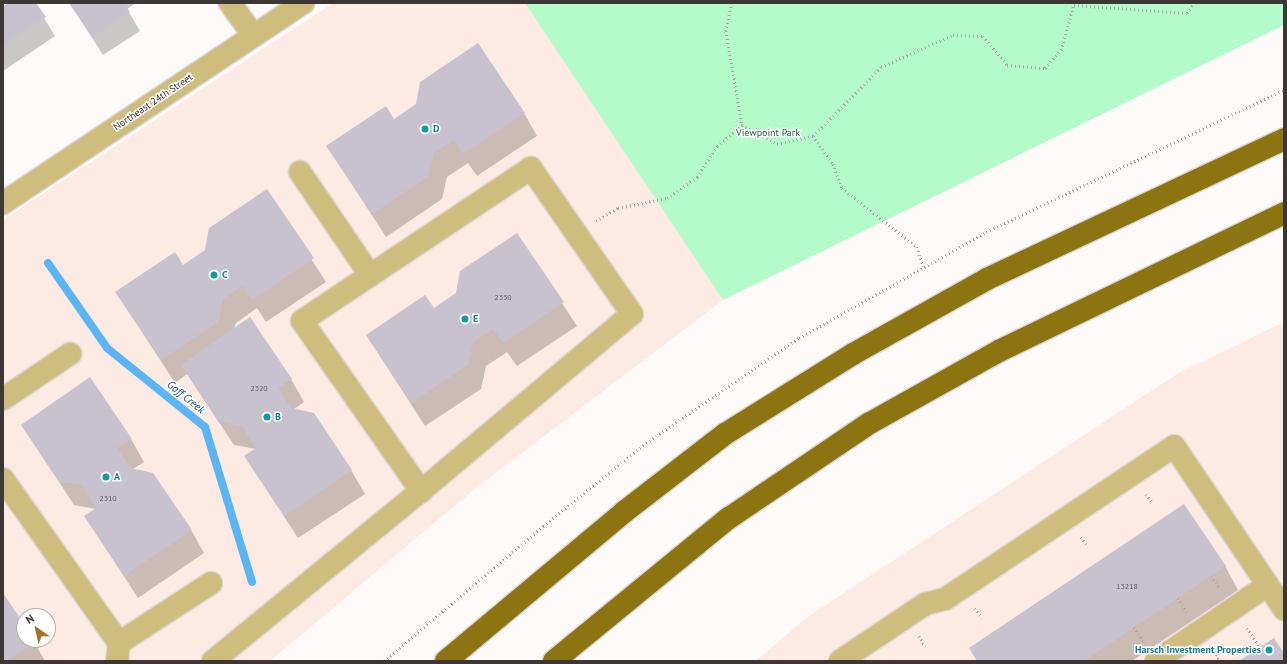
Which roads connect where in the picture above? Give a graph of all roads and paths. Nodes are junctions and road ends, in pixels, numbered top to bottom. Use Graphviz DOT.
graph roads {
  1 [pos="230,3"];
  2 [pos="303,3"];
  3 [pos="732,3"];
  4 [pos="1194,3"];
  5 [pos="1074,4"];
  6 [pos="253,35"];
  7 [pos="742,125"];
  8 [pos="813,136"];
  9 [pos="1284,139"];
  10 [pos="300,172"];
  11 [pos="3,203"];
  12 [pos="1284,213"];
  13 [pos="576,233"];
  14 [pos="923,266"];
  15 [pos="370,275"];
  16 [pos="70,354"];
  17 [pos="3,399"];
  18 [pos="3,479"];
  19 [pos="422,490"];
  20 [pos="1211,576"];
  21 [pos="211,583"];
  22 [pos="1268,585"];
  23 [pos="1225,595"];
  24 [pos="1178,598"];
  25 [pos="1284,609"];
  26 [pos="1191,617"];
  27 [pos="1245,626"];
  28 [pos="1134,627"];
  29 [pos="1260,647"];
  30 [pos="1212,649"];
  31 [pos="118,652"];
  32 [pos="1152,654"];
  33 [pos="213,661"];
  34 [pos="446,661"];
  35 [pos="554,661"];
  36 [pos="840,661"];
  37 [pos="1220,661"];
  1 -- 6 [label="street"];
  2 -- 6 [label="street, Northeast 24th Street"];
  3 -- 7 [label="path"];
  4 -- 5 [label="path"];
  5 -- 8 [label="path"];
  6 -- 11 [label="street, Northeast 24th Street"];
  7 -- 8 [label="path"];
  7 -- 13 [label="path"];
  8 -- 14 [label="path"];
  9 -- 34 [label="highway"];
  10 -- 15 [label="street"];
  12 -- 35 [label="highway"];
  13 -- 15 [label="street"];
  13 -- 19 [label="street"];
  15 -- 19 [label="street"];
  16 -- 17 [label="street"];
  18 -- 31 [label="street"];
  19 -- 33 [label="street"];
  20 -- 23 [label="path"];
  21 -- 31 [label="street"];
  22 -- 25 [label="street"];
  22 -- 32 [label="street"];
  22 -- 36 [label="street"];
  24 -- 26 [label="path"];
  27 -- 29 [label="path"];
  28 -- 32 [label="path"];
  30 -- 37 [label="path"];
}
